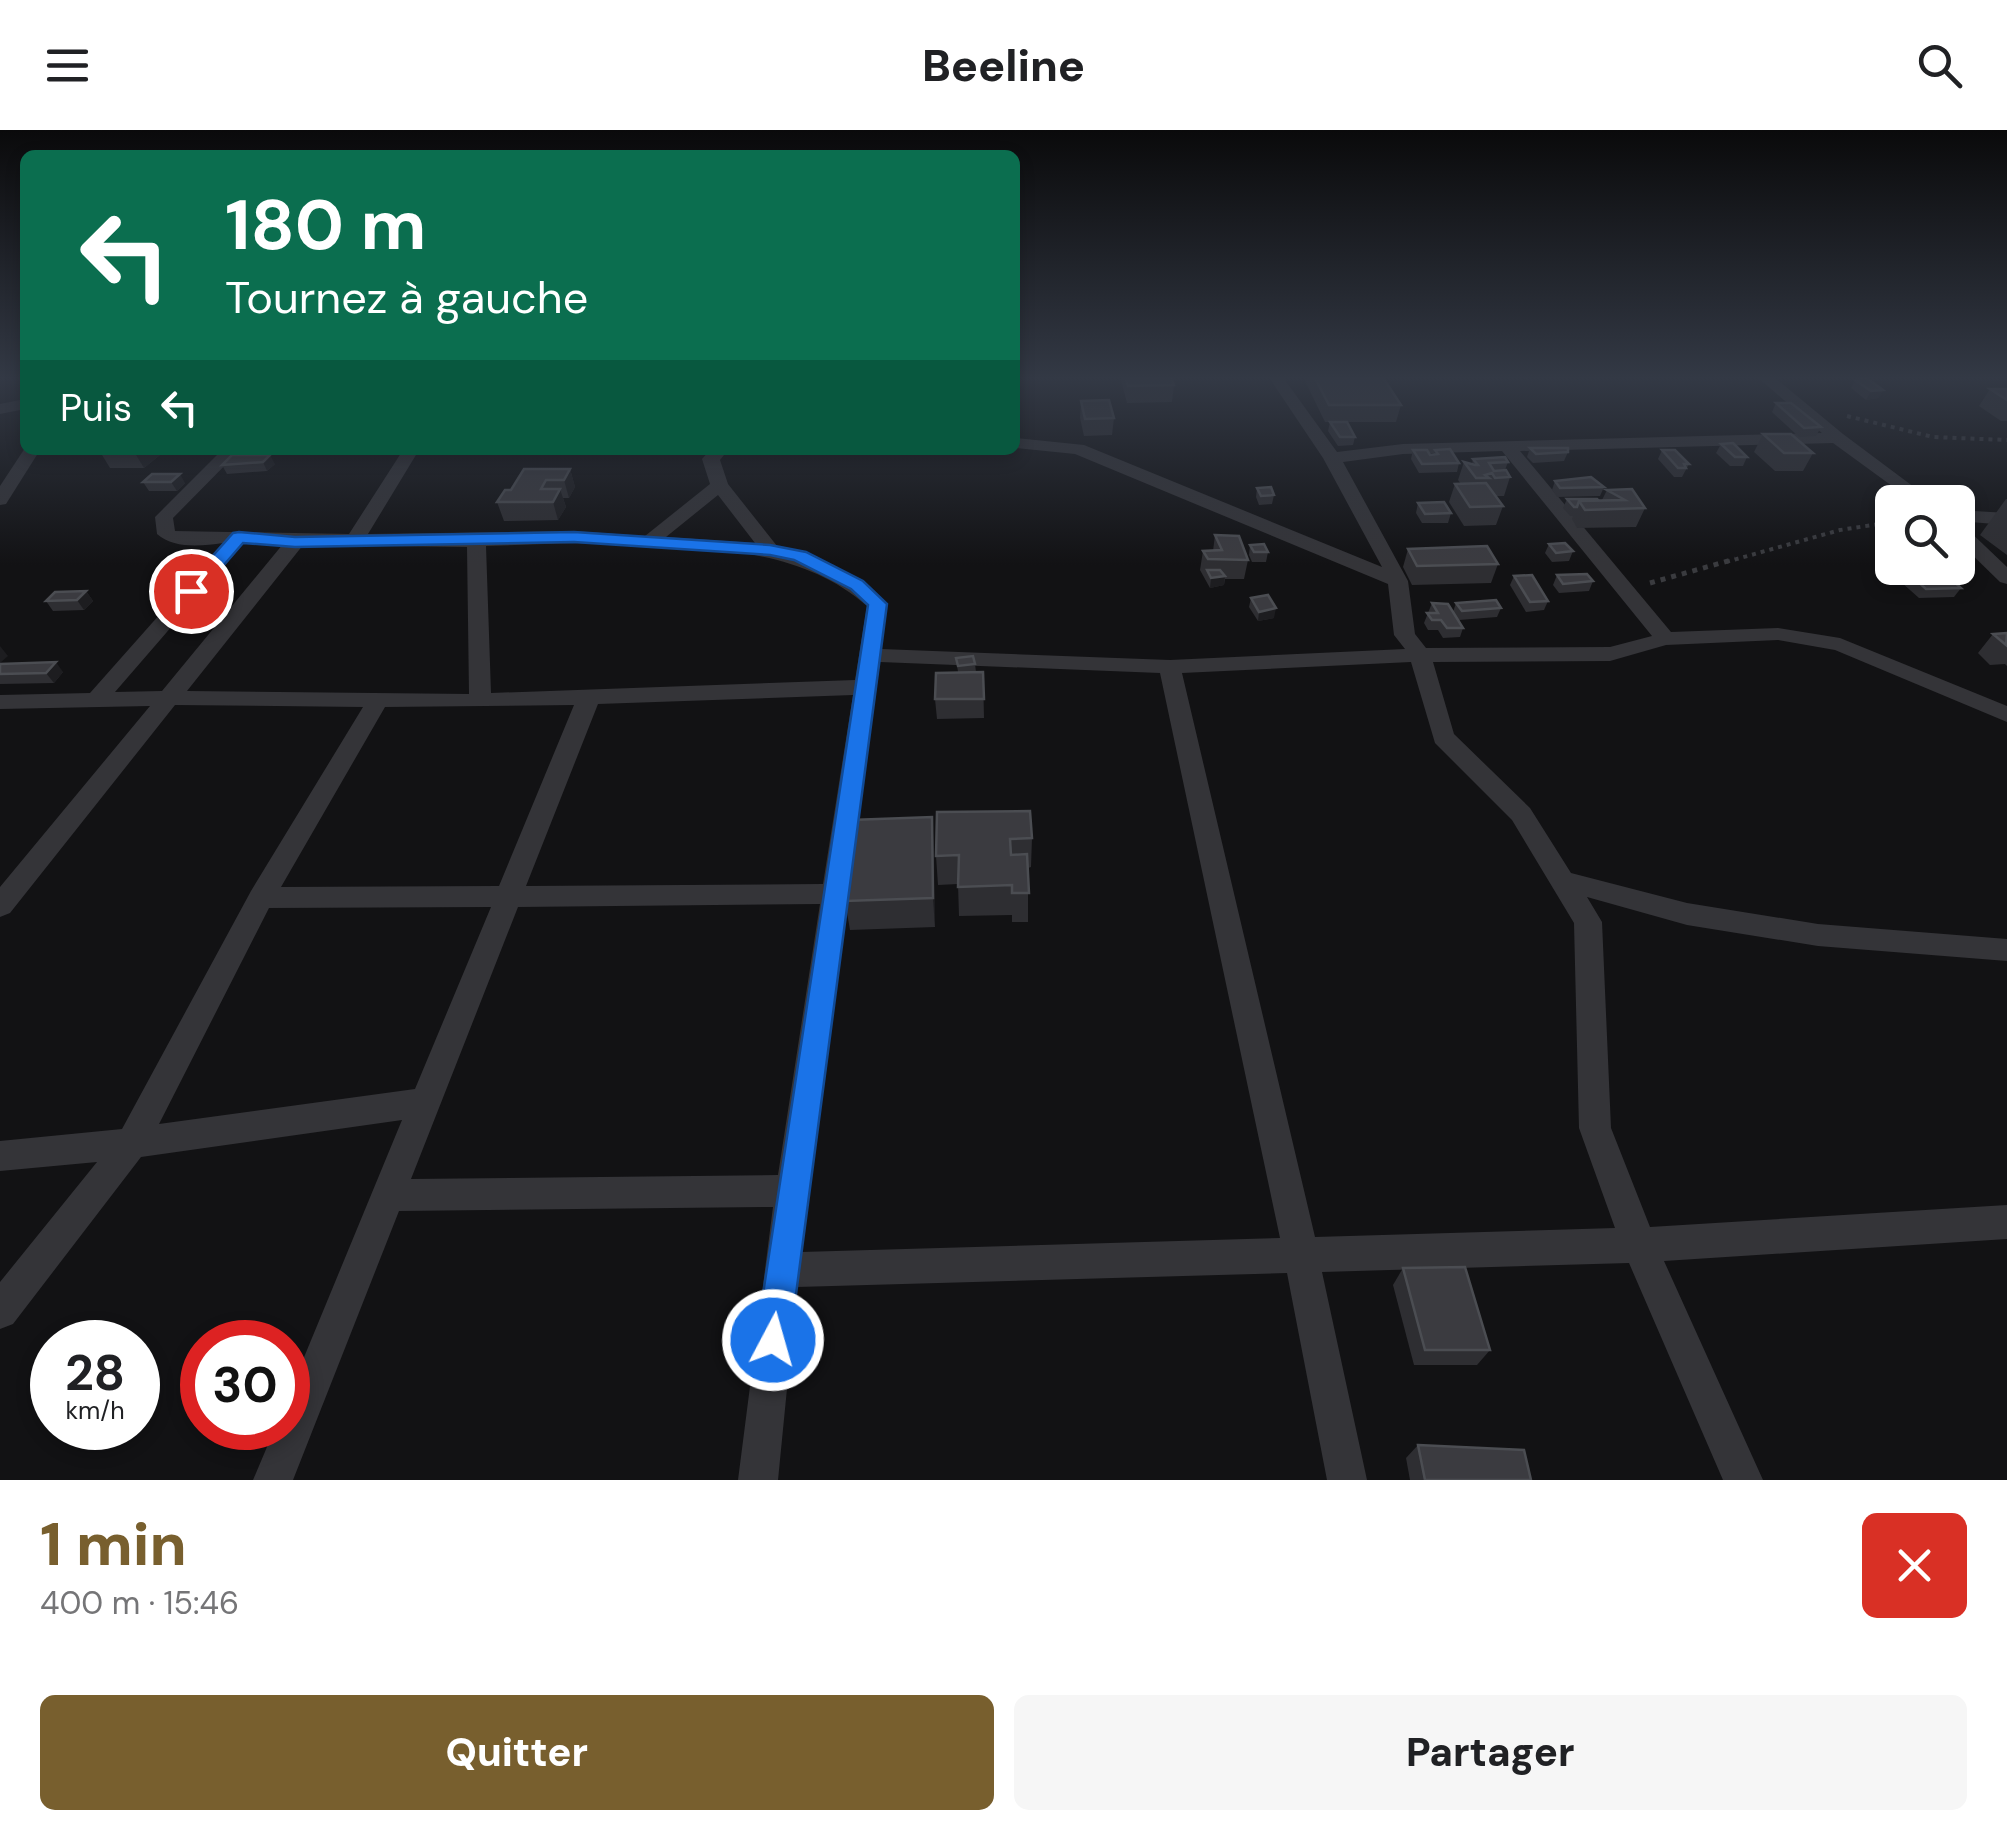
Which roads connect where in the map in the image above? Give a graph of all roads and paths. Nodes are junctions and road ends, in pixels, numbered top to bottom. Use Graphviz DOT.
graph roads {
  1 [pos="1319,439"];
  2 [pos="1796,439"];
  3 [pos="1838,439"];
  4 [pos="1020,443"];
  5 [pos="1507,446"];
  6 [pos="29,455"];
  7 [pos="227,455"];
  8 [pos="399,455"];
  9 [pos="714,455"];
  10 [pos="1332,458"];
  11 [pos="719,485"];
  12 [pos="1901,485"];
  13 [pos="0,500"];
  14 [pos="1975,517"];
  15 [pos="2007,519"];
  16 [pos="1875,525"];
  17 [pos="239,537"];
  18 [pos="355,540"];
  19 [pos="476,541"];
  20 [pos="295,542"];
  21 [pos="650,542"];
  22 [pos="1975,547"];
  23 [pos="770,550"];
  24 [pos="2007,578"];
  25 [pos="1398,581"];
  26 [pos="1625,590"];
  27 [pos="1665,639"];
  28 [pos="870,655"];
  29 [pos="1420,655"];
  30 [pos="1170,667"];
  31 [pos="867,687"];
  32 [pos="588,697"];
  33 [pos="172,698"];
  34 [pos="96,700"];
  35 [pos="480,701"];
  36 [pos="0,702"];
  37 [pos="377,702"];
  38 [pos="2007,715"];
  39 [pos="1564,881"];
  40 [pos="836,894"];
  41 [pos="510,896"];
  42 [pos="262,898"];
  43 [pos="0,906"];
  44 [pos="2007,950"];
  45 [pos="426,1102"];
  46 [pos="132,1144"];
  47 [pos="0,1156"];
  48 [pos="793,1191"];
  49 [pos="388,1195"];
  50 [pos="2007,1222"];
  51 [pos="1639,1245"];
  52 [pos="1301,1254"];
  53 [pos="781,1270"];
  54 [pos="0,1311"];
  55 [pos="272,1480"];
  56 [pos="758,1480"];
  57 [pos="1346,1480"];
  58 [pos="1743,1480"];
  1 -- 10 [label="street"];
  2 -- 5 [label="street"];
  3 -- 12 [label="street"];
  4 -- 25 [label="street"];
  5 -- 10 [label="street"];
  5 -- 26 [label="street"];
  6 -- 13 [label="street"];
  7 -- 17 [label="street"];
  8 -- 18 [label="street"];
  9 -- 11 [label="street"];
  10 -- 25 [label="street"];
  11 -- 21 [label="street"];
  11 -- 23 [label="street"];
  14 -- 15 [label="street"];
  16 -- 26 [label="path"];
  17 -- 20 [label="street"];
  17 -- 34 [label="street"];
  18 -- 19 [label="street"];
  18 -- 20 [label="street"];
  19 -- 21 [label="street"];
  19 -- 35 [label="street"];
  20 -- 33 [label="street"];
  21 -- 23 [label="street"];
  22 -- 24 [label="street"];
  23 -- 28 [label="street"];
  25 -- 29 [label="street"];
  26 -- 27 [label="street"];
  27 -- 29 [label="street"];
  27 -- 38 [label="street"];
  28 -- 30 [label="street"];
  28 -- 31 [label="street"];
  29 -- 30 [label="street"];
  29 -- 39 [label="street"];
  30 -- 52 [label="street"];
  31 -- 32 [label="street"];
  31 -- 40 [label="street"];
  32 -- 35 [label="street"];
  32 -- 41 [label="street"];
  33 -- 34 [label="street"];
  33 -- 37 [label="street"];
  33 -- 43 [label="street"];
  34 -- 36 [label="street"];
  35 -- 37 [label="street"];
  37 -- 42 [label="street"];
  39 -- 44 [label="street"];
  39 -- 51 [label="street"];
  40 -- 41 [label="street"];
  40 -- 48 [label="street"];
  41 -- 42 [label="street"];
  41 -- 45 [label="street"];
  42 -- 46 [label="street"];
  45 -- 46 [label="street"];
  45 -- 49 [label="street"];
  46 -- 47 [label="street"];
  46 -- 54 [label="street"];
  48 -- 49 [label="street"];
  48 -- 53 [label="street"];
  49 -- 55 [label="street"];
  50 -- 51 [label="street"];
  51 -- 52 [label="street"];
  51 -- 58 [label="street"];
  52 -- 53 [label="street"];
  52 -- 57 [label="street"];
  53 -- 56 [label="street"];
}
